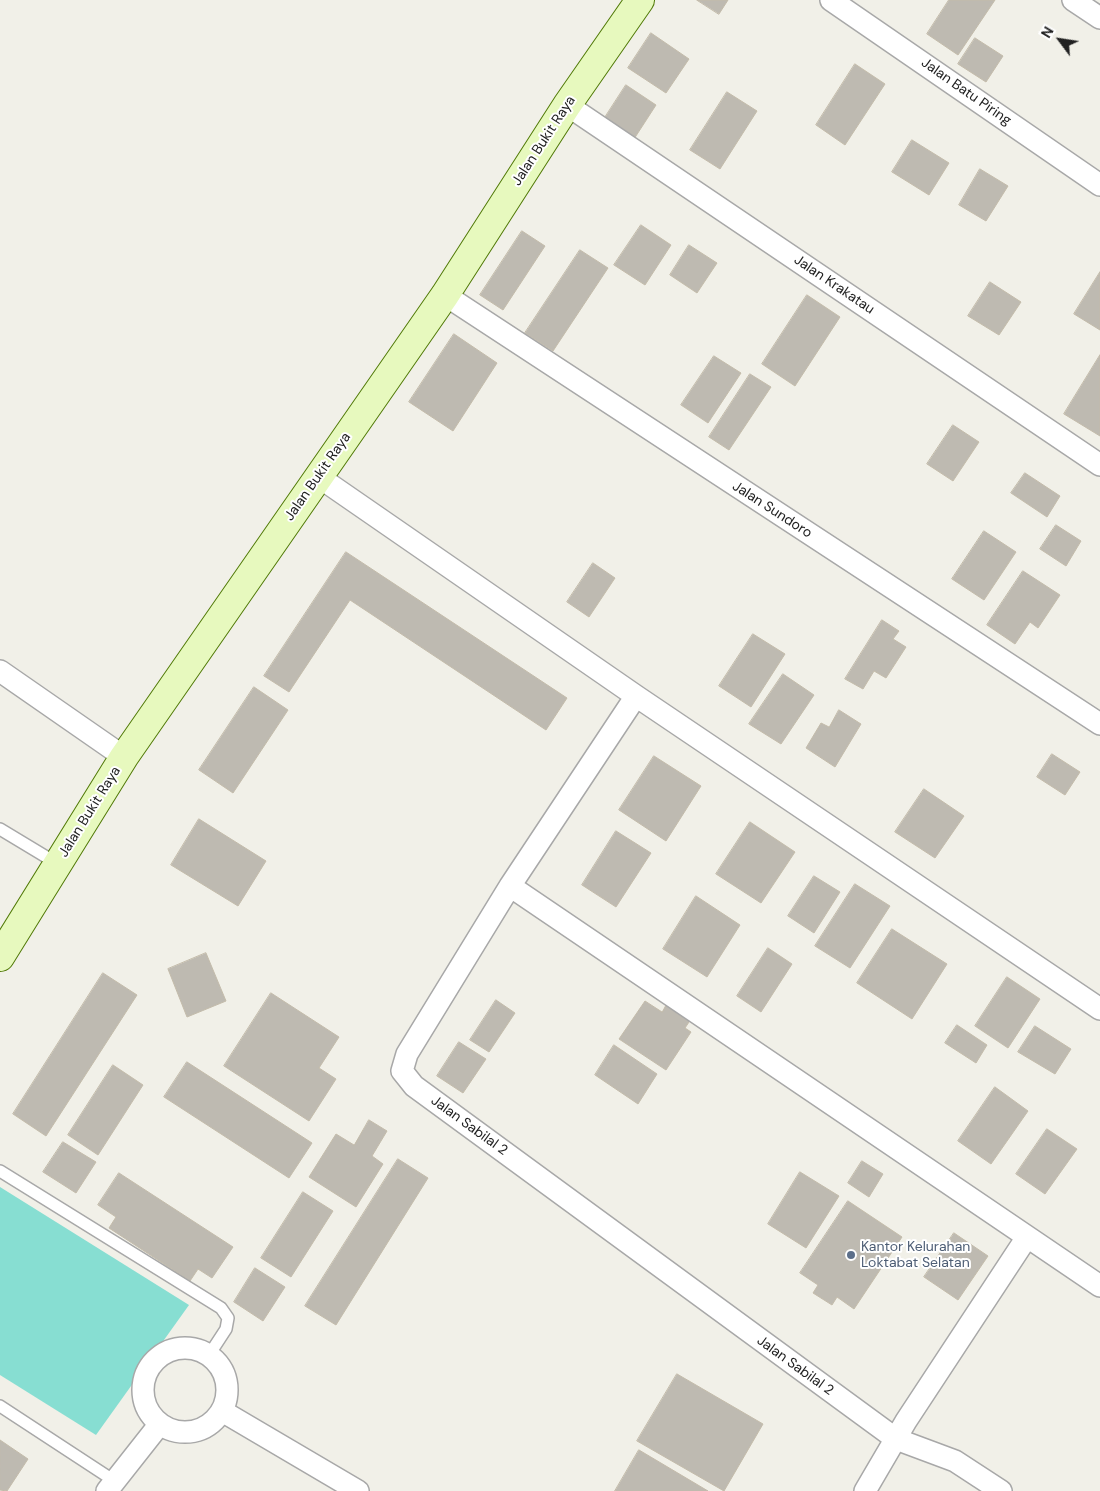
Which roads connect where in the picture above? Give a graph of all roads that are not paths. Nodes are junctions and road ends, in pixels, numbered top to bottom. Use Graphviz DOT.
graph roads {
  1 [pos="640,0"];
  2 [pos="831,0"];
  3 [pos="1073,0"];
  4 [pos="1100,18"];
  5 [pos="567,105"];
  6 [pos="1100,185"];
  7 [pos="445,295"];
  8 [pos="1100,465"];
  9 [pos="318,477"];
  10 [pos="0,671"];
  11 [pos="636,696"];
  12 [pos="1100,724"];
  13 [pos="124,757"];
  14 [pos="0,829"];
  15 [pos="58,864"];
  16 [pos="510,886"];
  17 [pos="0,957"];
  18 [pos="1100,1009"];
  19 [pos="0,1171"];
  20 [pos="1028,1237"];
  21 [pos="1100,1286"];
  22 [pos="209,1355"];
  23 [pos="0,1406"];
  24 [pos="222,1411"];
  25 [pos="159,1425"];
  26 [pos="896,1439"];
  27 [pos="110,1486"];
  28 [pos="358,1491"];
  29 [pos="865,1491"];
  30 [pos="1001,1491"];
  1 -- 5 [label="street, Jalan Bukit Raya"];
  2 -- 6 [label="street, Jalan Batu Piring"];
  3 -- 4 [label="street"];
  5 -- 7 [label="street, Jalan Bukit Raya"];
  5 -- 8 [label="street, Jalan Krakatau"];
  7 -- 9 [label="street, Jalan Bukit Raya"];
  7 -- 12 [label="street, Jalan Sundoro"];
  9 -- 11 [label="street"];
  9 -- 13 [label="street, Jalan Bukit Raya"];
  10 -- 13 [label="street"];
  11 -- 16 [label="street, Jalan Sabilal 2"];
  11 -- 18 [label="street"];
  13 -- 15 [label="street, Jalan Bukit Raya"];
  14 -- 15 [label="lane"];
  15 -- 17 [label="street, Jalan Bukit Raya"];
  16 -- 20 [label="street"];
  16 -- 26 [label="street, Jalan Sabilal 2"];
  19 -- 22 [label="lane"];
  20 -- 21 [label="street"];
  20 -- 26 [label="street"];
  22 -- 24 [label="street"];
  22 -- 25 [label="street"];
  23 -- 27 [label="lane"];
  24 -- 25 [label="street"];
  24 -- 28 [label="street"];
  25 -- 27 [label="street"];
  26 -- 29 [label="street"];
  26 -- 30 [label="street"];
}
